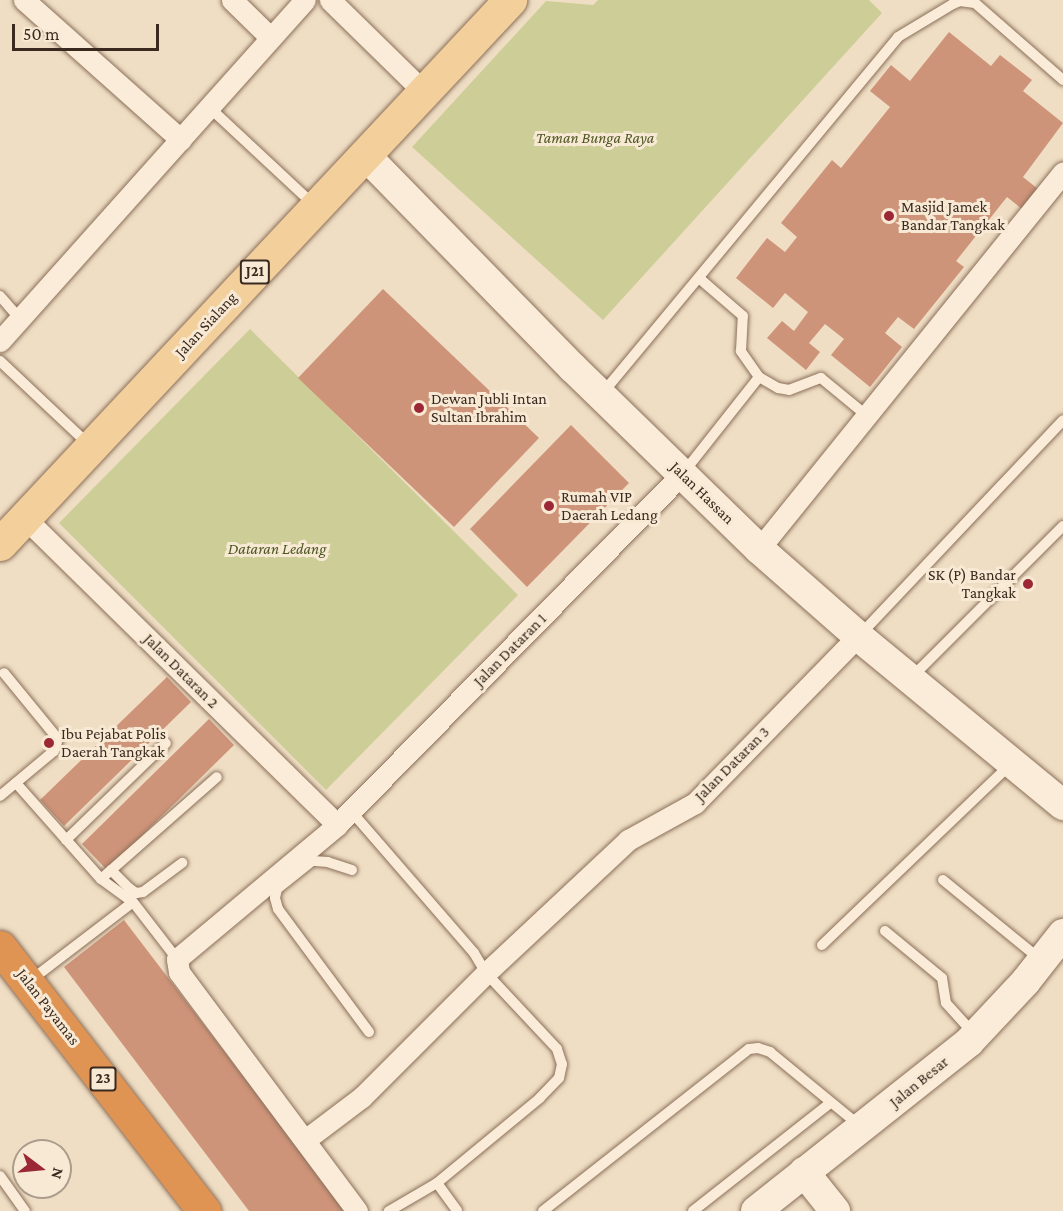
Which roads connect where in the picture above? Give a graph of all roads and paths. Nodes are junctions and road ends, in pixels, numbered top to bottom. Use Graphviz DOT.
graph roads {
  1 [pos="24,0"];
  2 [pos="232,0"];
  3 [pos="305,0"];
  4 [pos="330,0"];
  5 [pos="510,0"];
  6 [pos="271,38"];
  7 [pos="1063,80"];
  8 [pos="423,92"];
  9 [pos="210,108"];
  10 [pos="181,140"];
  11 [pos="365,155"];
  12 [pos="1063,172"];
  13 [pos="316,207"];
  14 [pos="699,278"];
  15 [pos="0,296"];
  16 [pos="20,319"];
  17 [pos="0,341"];
  18 [pos="0,361"];
  19 [pos="759,377"];
  20 [pos="601,395"];
  21 [pos="866,416"];
  22 [pos="1063,420"];
  23 [pos="91,447"];
  24 [pos="682,474"];
  25 [pos="25,518"];
  26 [pos="1063,526"];
  27 [pos="0,544"];
  28 [pos="759,549"];
  29 [pos="858,636"];
  30 [pos="4,673"];
  31 [pos="911,678"];
  32 [pos="166,743"];
  33 [pos="1013,763"];
  34 [pos="217,777"];
  35 [pos="15,783"];
  36 [pos="0,796"];
  37 [pos="1063,805"];
  38 [pos="344,818"];
  39 [pos="66,840"];
  40 [pos="182,863"];
  41 [pos="111,870"];
  42 [pos="352,870"];
  43 [pos="101,879"];
  44 [pos="943,880"];
  45 [pos="133,902"];
  46 [pos="885,931"];
  47 [pos="1063,934"];
  48 [pos="822,945"];
  49 [pos="0,948"];
  50 [pos="177,959"];
  51 [pos="1042,960"];
  52 [pos="486,973"];
  53 [pos="29,982"];
  54 [pos="369,1032"];
  55 [pos="975,1035"];
  56 [pos="830,1103"];
  57 [pos="862,1127"];
  58 [pos="305,1140"];
  59 [pos="804,1172"];
  60 [pos="0,1176"];
  61 [pos="437,1184"];
  62 [pos="198,1209"];
  63 [pos="25,1211"];
  64 [pos="357,1211"];
  65 [pos="389,1211"];
  66 [pos="457,1211"];
  67 [pos="543,1211"];
  68 [pos="693,1211"];
  69 [pos="756,1211"];
  70 [pos="835,1211"];
  1 -- 10 [label="street"];
  2 -- 6 [label="street"];
  3 -- 6 [label="street"];
  4 -- 8 [label="street"];
  5 -- 8 [label="main road, Jalan Sialang / J21"];
  6 -- 9 [label="street"];
  7 -- 14 [label="lane"];
  8 -- 11 [label="main road, Jalan Sialang / J21"];
  9 -- 10 [label="street"];
  9 -- 13 [label="lane"];
  10 -- 16 [label="street"];
  11 -- 13 [label="main road, Jalan Sialang / J21"];
  11 -- 20 [label="street, Jalan Hassan"];
  12 -- 21 [label="street"];
  13 -- 23 [label="main road, Jalan Sialang / J21"];
  14 -- 19 [label="lane"];
  14 -- 20 [label="lane"];
  15 -- 16 [label="lane"];
  16 -- 17 [label="street"];
  18 -- 23 [label="lane"];
  19 -- 21 [label="lane"];
  19 -- 24 [label="lane"];
  20 -- 24 [label="street, Jalan Hassan"];
  21 -- 28 [label="street"];
  22 -- 29 [label="lane"];
  23 -- 25 [label="main road, Jalan Sialang / J21"];
  24 -- 28 [label="street, Jalan Hassan"];
  24 -- 38 [label="street, Jalan Dataran 1"];
  25 -- 27 [label="main road, Jalan Sialang / J21"];
  25 -- 38 [label="street, Jalan Dataran 2"];
  26 -- 31 [label="lane"];
  28 -- 29 [label="street, Jalan Hassan"];
  29 -- 31 [label="street, Jalan Hassan"];
  29 -- 52 [label="street, Jalan Dataran 3"];
  30 -- 35 [label="lane"];
  31 -- 33 [label="street, Jalan Hassan"];
  32 -- 39 [label="lane"];
  33 -- 37 [label="street, Jalan Hassan"];
  33 -- 48 [label="lane"];
  34 -- 41 [label="lane"];
  35 -- 36 [label="lane"];
  35 -- 39 [label="lane"];
  38 -- 50 [label="street, Jalan Dataran 1"];
  38 -- 52 [label="lane"];
  39 -- 43 [label="lane"];
  40 -- 41 [label="lane"];
  41 -- 43 [label="lane"];
  42 -- 54 [label="lane"];
  43 -- 45 [label="lane"];
  44 -- 51 [label="lane"];
  45 -- 50 [label="lane"];
  45 -- 53 [label="lane"];
  46 -- 55 [label="lane"];
  47 -- 51 [label="street, Jalan Besar"];
  49 -- 53 [label="highway, Jalan Payamas / 23"];
  50 -- 58 [label="street"];
  51 -- 55 [label="street, Jalan Besar"];
  52 -- 58 [label="street, Jalan Dataran 3"];
  52 -- 61 [label="lane"];
  53 -- 62 [label="highway, Jalan Payamas / 23"];
  55 -- 57 [label="street, Jalan Besar"];
  56 -- 57 [label="lane"];
  56 -- 67 [label="lane"];
  56 -- 68 [label="lane"];
  57 -- 59 [label="street, Jalan Besar"];
  58 -- 64 [label="street"];
  59 -- 69 [label="street, Jalan Besar"];
  59 -- 70 [label="street"];
  60 -- 63 [label="lane"];
  61 -- 65 [label="lane"];
  61 -- 66 [label="lane"];
}
